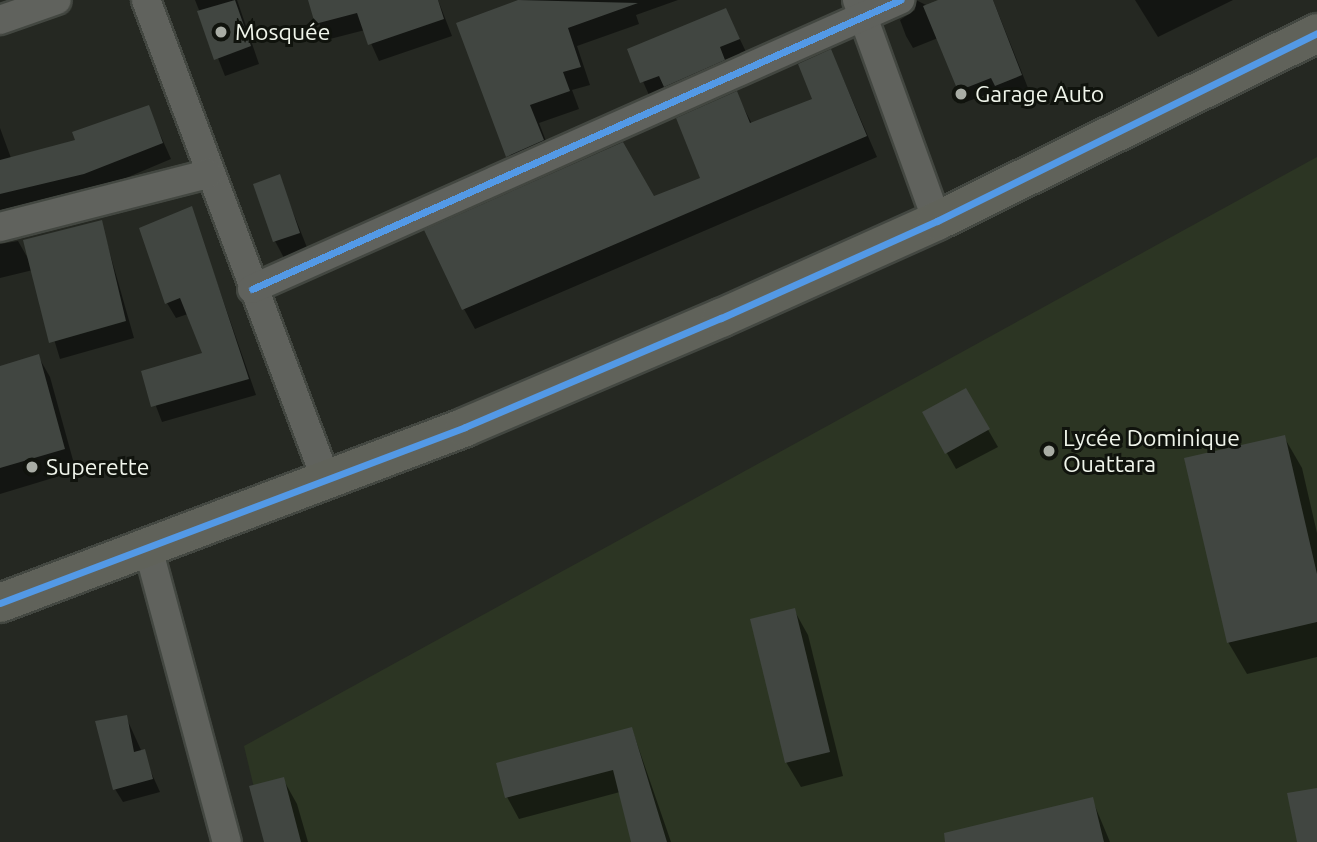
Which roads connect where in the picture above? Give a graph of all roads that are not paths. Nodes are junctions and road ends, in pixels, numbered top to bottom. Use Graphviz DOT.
graph roads {
  1 [pos="57,0"];
  2 [pos="146,0"];
  3 [pos="900,0"];
  4 [pos="860,8"];
  5 [pos="0,20"];
  6 [pos="1317,33"];
  7 [pos="208,174"];
  8 [pos="937,221"];
  9 [pos="0,227"];
  10 [pos="252,289"];
  11 [pos="325,477"];
  12 [pos="148,548"];
  13 [pos="0,603"];
  14 [pos="227,842"];
  1 -- 5 [label="street"];
  2 -- 7 [label="street"];
  3 -- 4 [label="street"];
  4 -- 8 [label="street"];
  4 -- 10 [label="street"];
  6 -- 8 [label="street"];
  7 -- 9 [label="street"];
  7 -- 10 [label="street"];
  8 -- 11 [label="street"];
  10 -- 11 [label="street"];
  11 -- 12 [label="street"];
  12 -- 13 [label="street"];
  12 -- 14 [label="street"];
}
